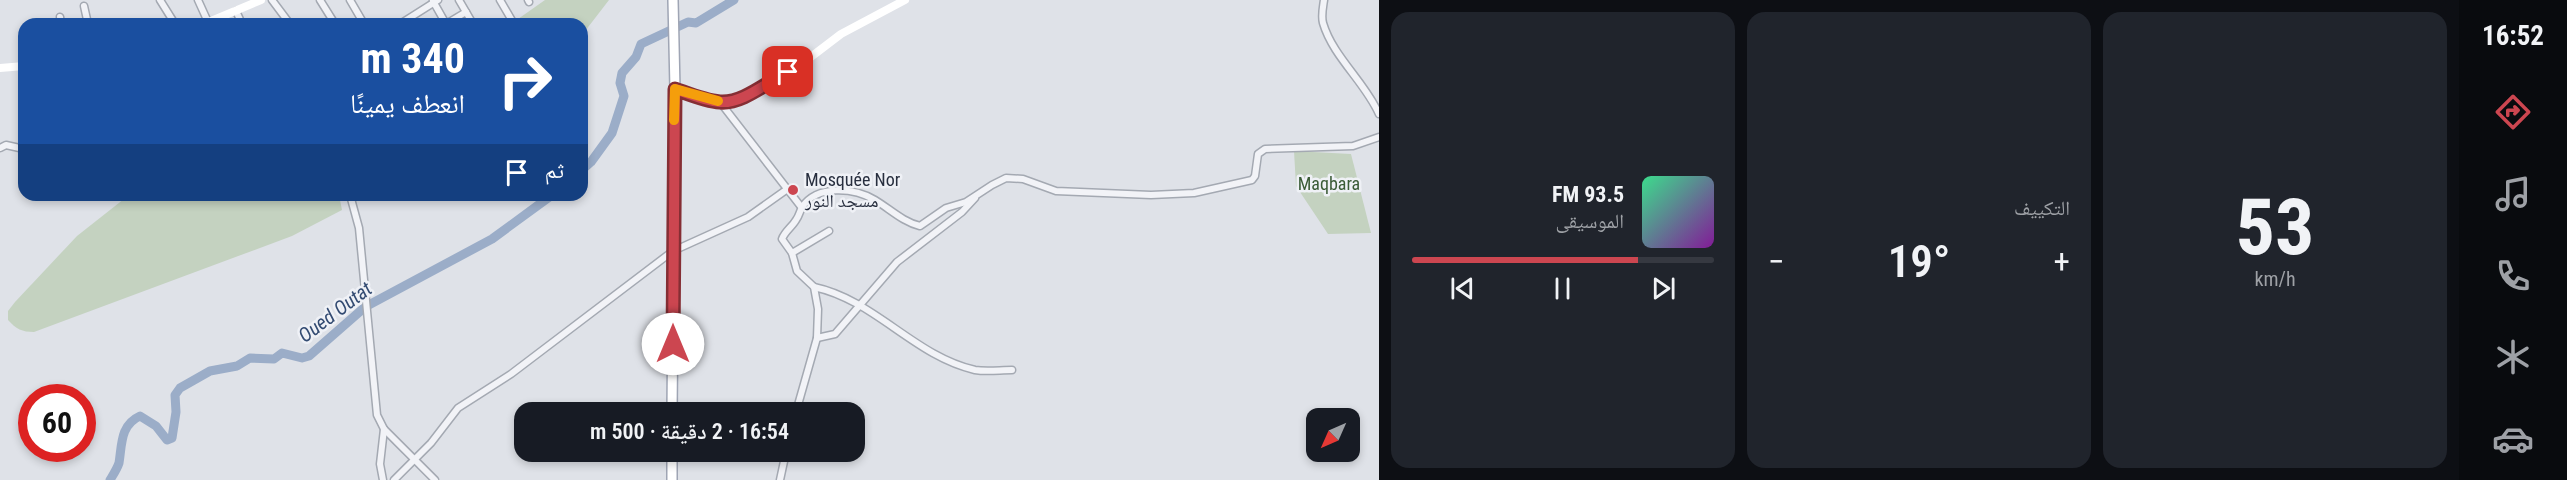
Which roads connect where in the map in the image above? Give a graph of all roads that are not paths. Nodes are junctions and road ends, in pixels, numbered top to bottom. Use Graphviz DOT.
graph roads {
  1 [pos="160,0"];
  2 [pos="198,0"];
  3 [pos="261,0"];
  4 [pos="272,0"];
  5 [pos="320,0"];
  6 [pos="350,0"];
  7 [pos="459,0"];
  8 [pos="500,0"];
  9 [pos="673,0"];
  10 [pos="905,0"];
  11 [pos="1324,0"];
  12 [pos="435,1"];
  13 [pos="84,6"];
  14 [pos="236,12"];
  15 [pos="466,12"];
  16 [pos="87,18"];
  17 [pos="171,18"];
  18 [pos="207,18"];
  19 [pos="222,18"];
  20 [pos="239,18"];
  21 [pos="286,18"];
  22 [pos="331,18"];
  23 [pos="360,18"];
  24 [pos="409,18"];
  25 [pos="443,18"];
  26 [pos="456,18"];
  27 [pos="470,18"];
  28 [pos="510,18"];
  29 [pos="18,66"];
  30 [pos="0,68"];
  31 [pos="675,89"];
  32 [pos="720,102"];
  33 [pos="1379,114"];
  34 [pos="1379,138"];
  35 [pos="0,148"];
  36 [pos="18,148"];
  37 [pos="786,190"];
  38 [pos="977,195"];
  39 [pos="352,201"];
  40 [pos="802,208"];
  41 [pos="829,231"];
  42 [pos="673,251"];
  43 [pos="792,253"];
  44 [pos="814,287"];
  45 [pos="860,304"];
  46 [pos="817,338"];
  47 [pos="1012,370"];
  48 [pos="672,402"];
  49 [pos="799,402"];
  50 [pos="384,429"];
  51 [pos="415,459"];
  52 [pos="672,462"];
  53 [pos="784,462"];
  54 [pos="383,480"];
  55 [pos="394,480"];
  56 [pos="435,480"];
  57 [pos="672,480"];
  58 [pos="780,480"];
  1 -- 17 [label="street"];
  2 -- 18 [label="street"];
  3 -- 14 [label="street"];
  4 -- 21 [label="street"];
  5 -- 22 [label="street"];
  6 -- 23 [label="street"];
  7 -- 15 [label="street"];
  8 -- 28 [label="street"];
  9 -- 31 [label="main road"];
  10 -- 32 [label="street"];
  11 -- 33 [label="street"];
  12 -- 24 [label="street"];
  12 -- 25 [label="street"];
  13 -- 16 [label="street"];
  14 -- 19 [label="street"];
  14 -- 20 [label="street"];
  15 -- 26 [label="street"];
  15 -- 27 [label="street"];
  29 -- 30 [label="street"];
  31 -- 32 [label="street"];
  31 -- 42 [label="main road"];
  32 -- 37 [label="street"];
  34 -- 38 [label="street"];
  35 -- 36 [label="street"];
  37 -- 40 [label="street"];
  37 -- 42 [label="street"];
  38 -- 40 [label="street"];
  38 -- 45 [label="street"];
  39 -- 50 [label="street"];
  40 -- 43 [label="street"];
  41 -- 43 [label="street"];
  42 -- 48 [label="main road"];
  42 -- 51 [label="street"];
  43 -- 44 [label="street"];
  44 -- 45 [label="street"];
  44 -- 46 [label="street"];
  45 -- 46 [label="street"];
  45 -- 47 [label="street"];
  46 -- 49 [label="street"];
  50 -- 51 [label="street"];
  50 -- 54 [label="street"];
  51 -- 55 [label="street"];
  51 -- 56 [label="street"];
  52 -- 57 [label="main road"];
  53 -- 58 [label="street"];
}
